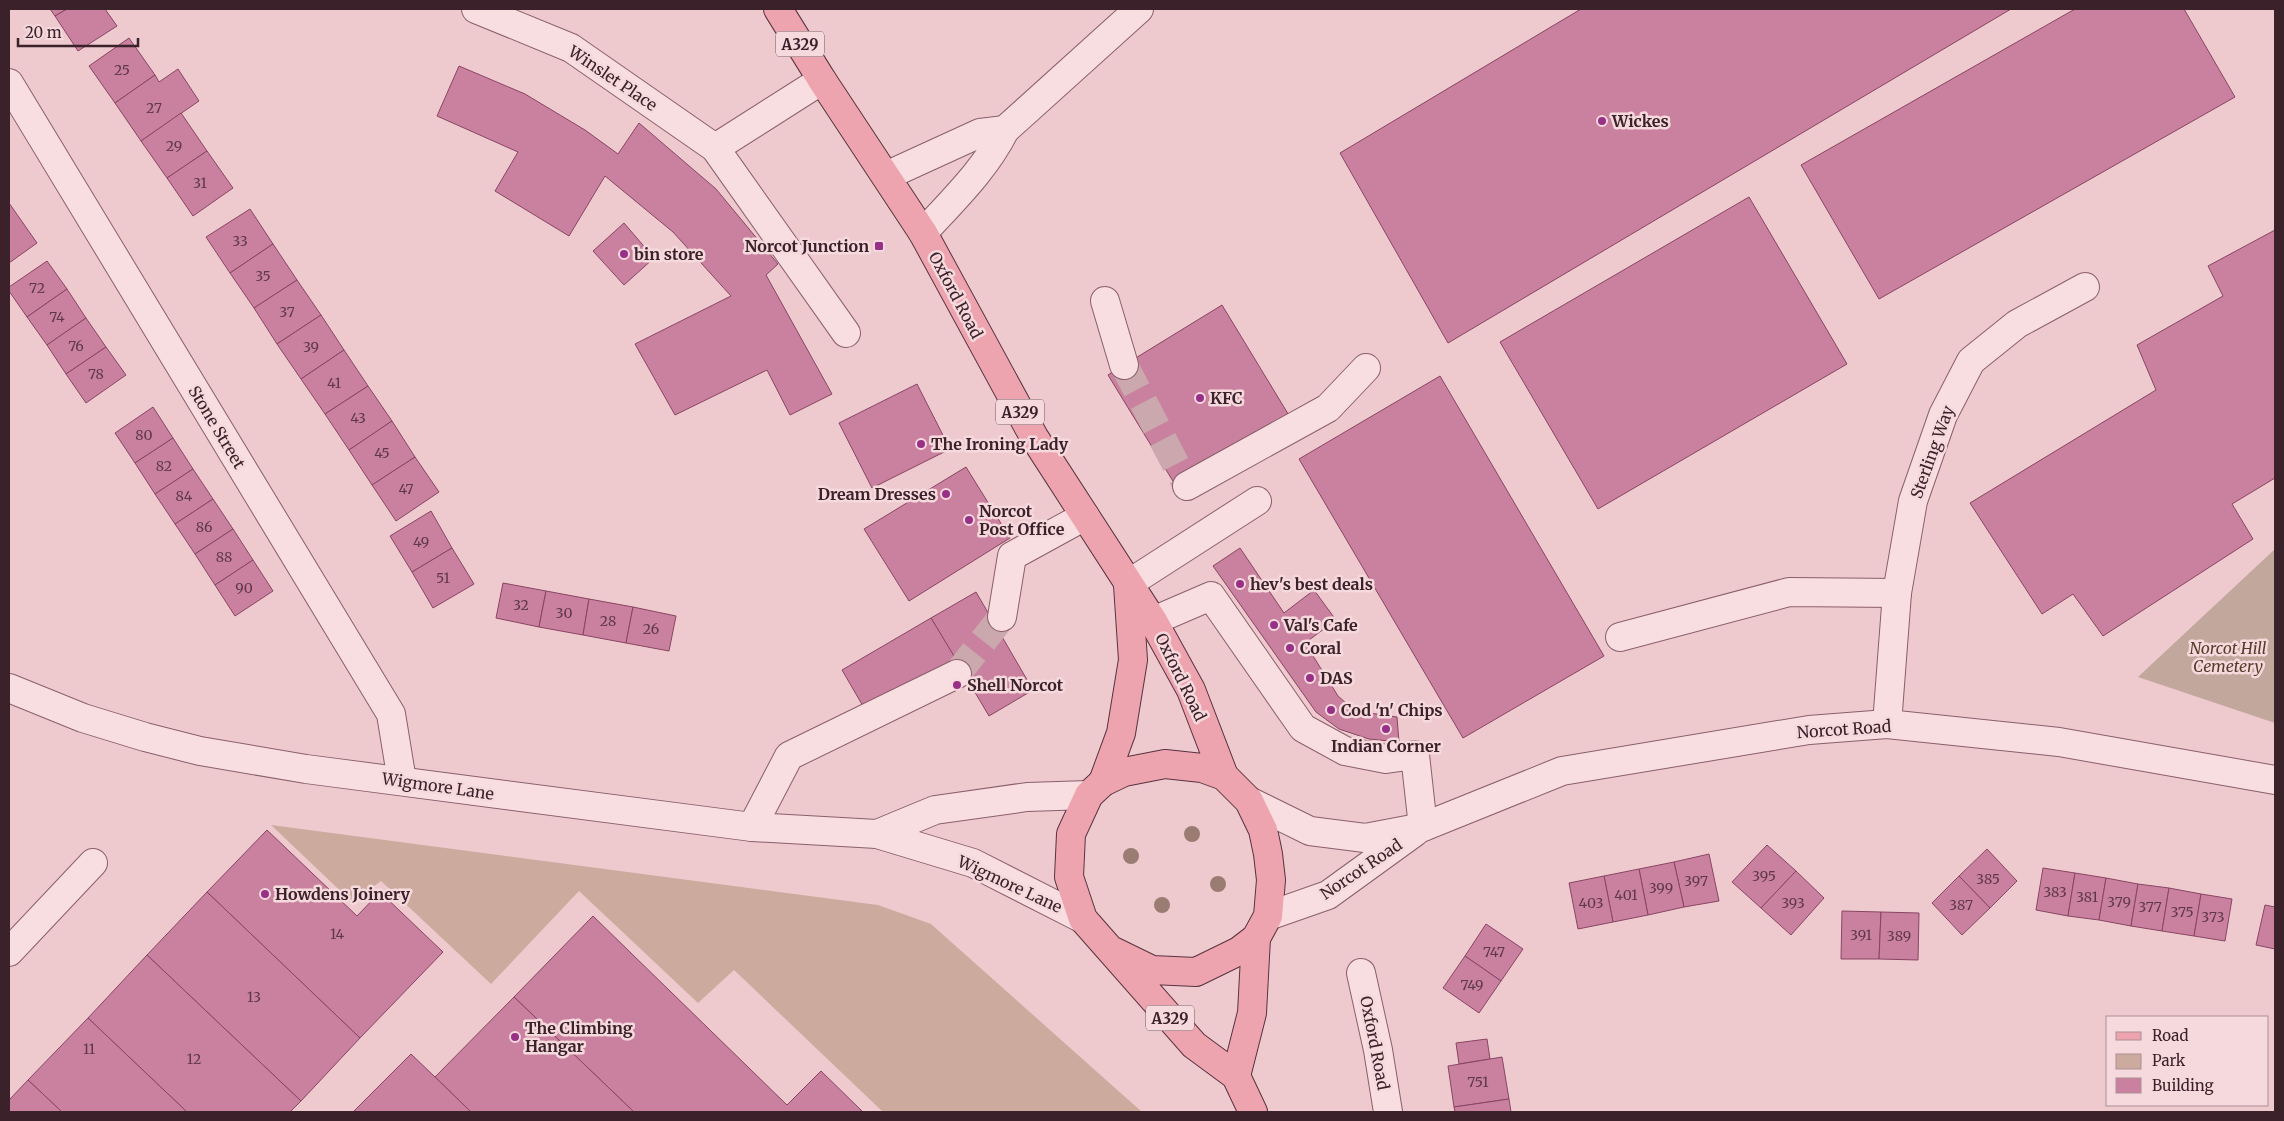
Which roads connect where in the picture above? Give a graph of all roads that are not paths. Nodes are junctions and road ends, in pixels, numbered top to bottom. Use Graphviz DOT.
graph roads {
  1 [pos="476,9"];
  2 [pos="778,9"];
  3 [pos="1139,9"];
  4 [pos="822,80"];
  5 [pos="9,83"];
  6 [pos="1005,130"];
  7 [pos="715,148"];
  8 [pos="886,176"];
  9 [pos="922,233"];
  10 [pos="2084,287"];
  11 [pos="1105,301"];
  12 [pos="846,333"];
  13 [pos="1124,365"];
  14 [pos="1366,368"];
  15 [pos="1187,486"];
  16 [pos="1257,501"];
  17 [pos="1085,516"];
  18 [pos="1128,584"];
  19 [pos="1896,593"];
  20 [pos="1002,617"];
  21 [pos="1153,621"];
  22 [pos="1620,637"];
  23 [pos="957,674"];
  24 [pos="9,688"];
  25 [pos="1887,724"];
  26 [pos="1224,776"];
  27 [pos="402,780"];
  28 [pos="2275,780"];
  29 [pos="1096,788"];
  30 [pos="1249,802"];
  31 [pos="752,827"];
  32 [pos="1423,827"];
  33 [pos="877,834"];
  34 [pos="93,863"];
  35 [pos="1083,918"];
  36 [pos="1262,927"];
  37 [pos="1113,951"];
  38 [pos="9,952"];
  39 [pos="1361,973"];
  40 [pos="1236,1076"];
  41 [pos="1253,1112"];
  42 [pos="1388,1112"];
  1 -- 7 [label="street, Winslet Place"];
  2 -- 4 [label="main road, Oxford Road / A329"];
  3 -- 6 [label="street"];
  4 -- 7 [label="street"];
  4 -- 8 [label="main road, Oxford Road / A329"];
  5 -- 27 [label="street, Stone Street"];
  6 -- 8 [label="street"];
  6 -- 9 [label="street"];
  7 -- 12 [label="street, Winslet Place"];
  8 -- 9 [label="main road, Oxford Road / A329"];
  9 -- 17 [label="main road, Oxford Road / A329"];
  10 -- 19 [label="street, Sterling Way"];
  11 -- 13 [label="street"];
  14 -- 15 [label="street"];
  16 -- 18 [label="street"];
  17 -- 18 [label="main road, Oxford Road / A329"];
  17 -- 20 [label="street"];
  18 -- 21 [label="main road, Oxford Road / A329"];
  18 -- 29 [label="main road, Oxford Road / A329"];
  19 -- 22 [label="street"];
  19 -- 25 [label="street, Sterling Way"];
  21 -- 26 [label="main road, Oxford Road / A329"];
  21 -- 32 [label="street"];
  23 -- 31 [label="street"];
  24 -- 27 [label="street, Wigmore Lane"];
  25 -- 28 [label="street, Norcot Road"];
  25 -- 32 [label="street, Norcot Road"];
  26 -- 29 [label="main road"];
  26 -- 30 [label="main road"];
  27 -- 31 [label="street, Wigmore Lane"];
  29 -- 33 [label="street, Wigmore Lane"];
  29 -- 35 [label="main road, Oxford Road"];
  30 -- 32 [label="street, Norcot Road"];
  30 -- 36 [label="main road"];
  31 -- 33 [label="street, Wigmore Lane"];
  32 -- 36 [label="street, Norcot Road"];
  33 -- 35 [label="street, Wigmore Lane"];
  34 -- 38 [label="street"];
  35 -- 37 [label="main road"];
  36 -- 37 [label="main road"];
  36 -- 40 [label="main road"];
  37 -- 40 [label="main road, A329"];
  39 -- 42 [label="street, Oxford Road"];
  40 -- 41 [label="main road, A329"];
}
